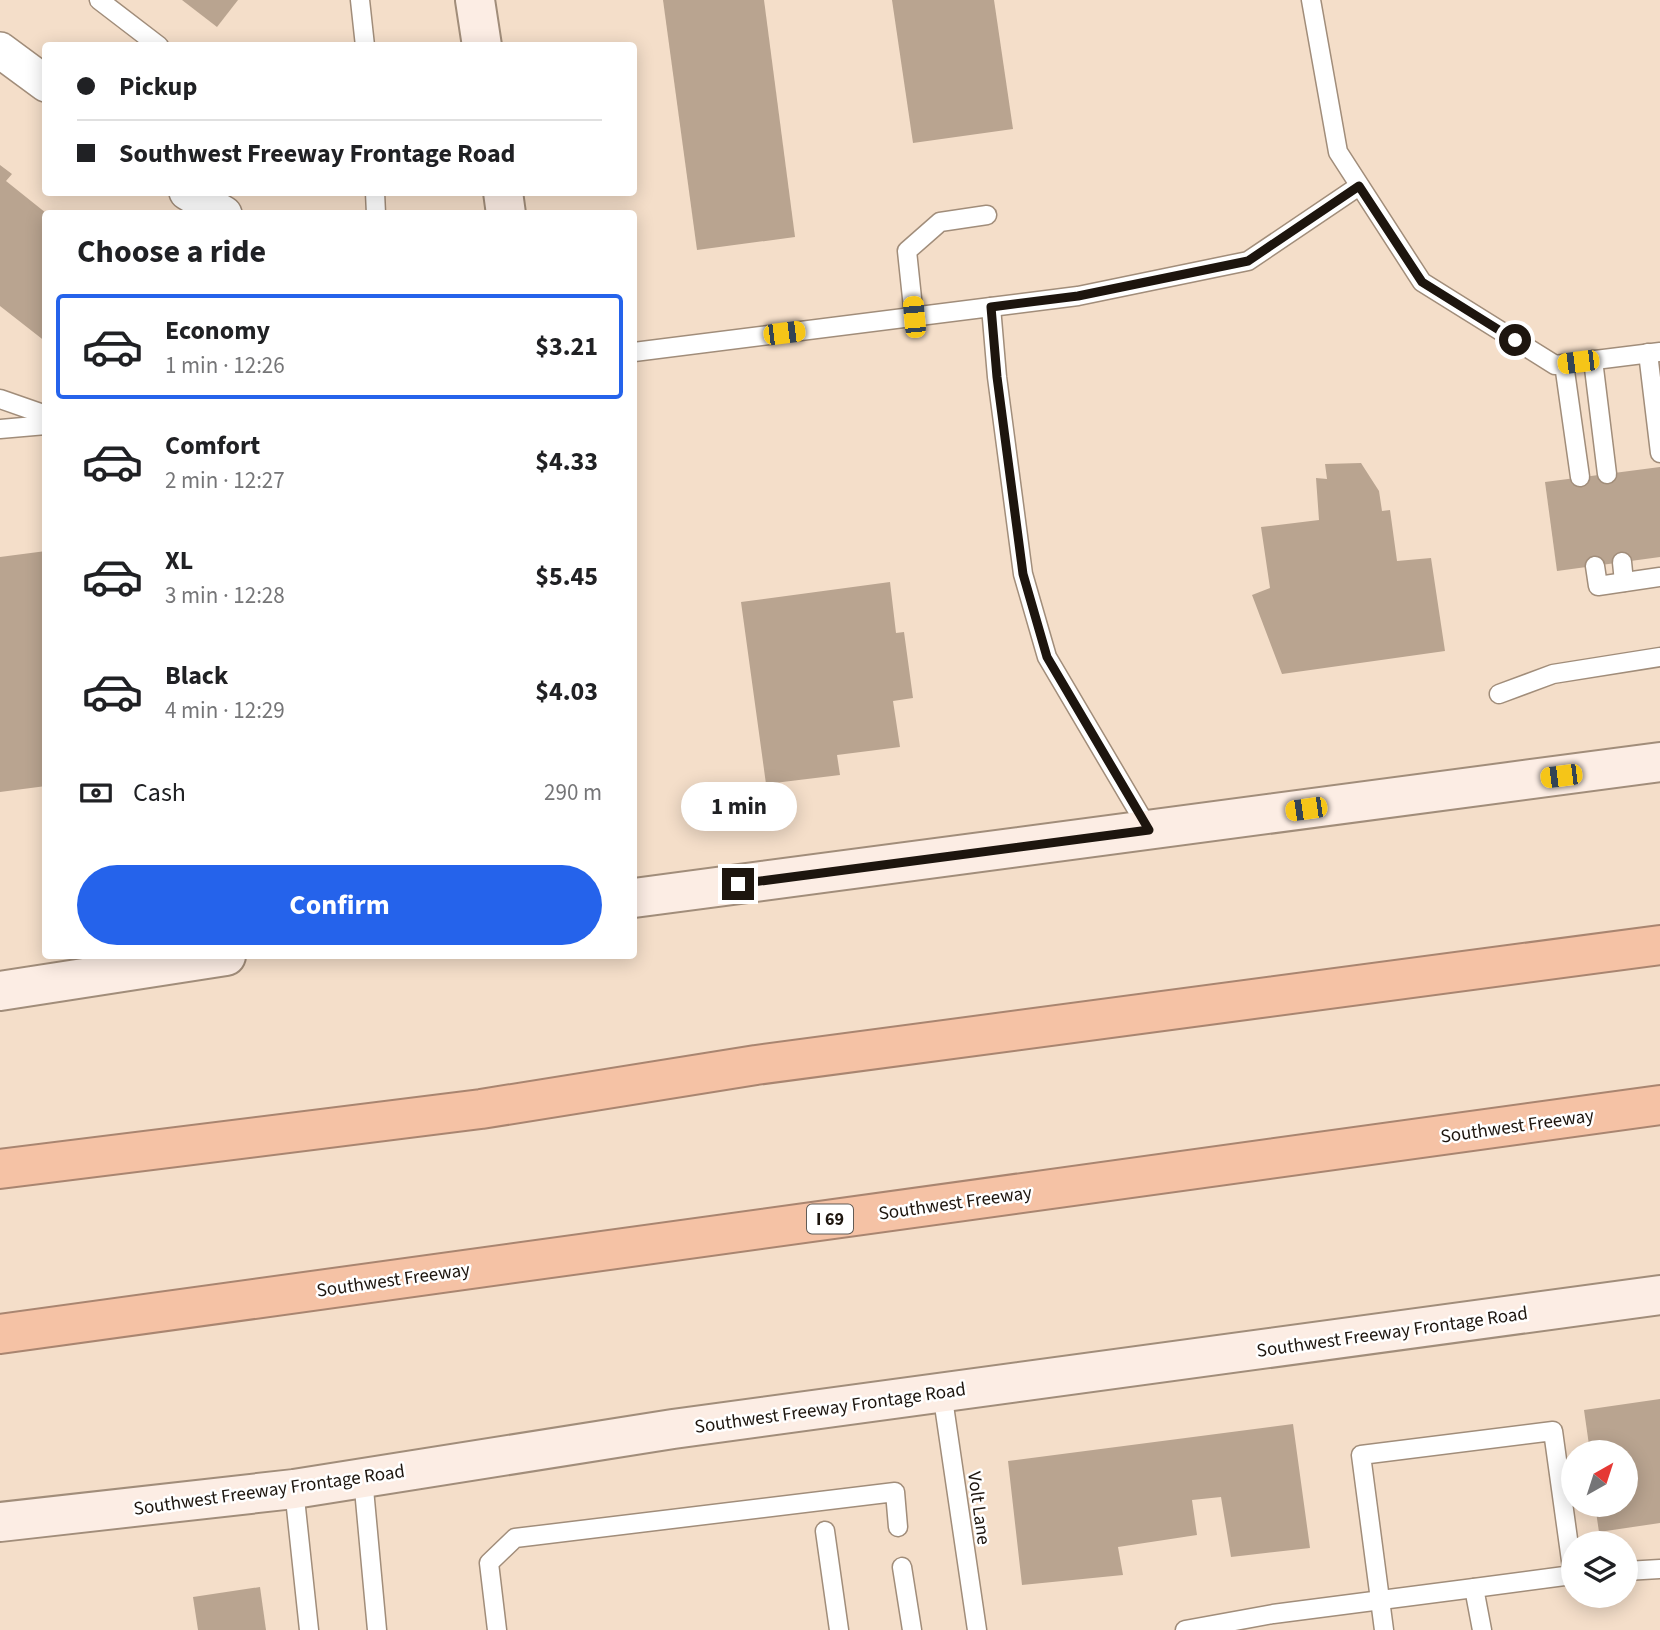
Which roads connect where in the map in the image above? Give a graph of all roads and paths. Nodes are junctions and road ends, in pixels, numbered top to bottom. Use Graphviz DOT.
graph roads {
  1 [pos="99,0"];
  2 [pos="359,0"];
  3 [pos="475,0"];
  4 [pos="1311,0"];
  5 [pos="154,42"];
  6 [pos="364,42"];
  7 [pos="481,42"];
  8 [pos="0,50"];
  9 [pos="42,82"];
  10 [pos="1359,186"];
  11 [pos="194,196"];
  12 [pos="217,210"];
  13 [pos="987,215"];
  14 [pos="991,307"];
  15 [pos="914,317"];
  16 [pos="637,352"];
  17 [pos="1654,353"];
  18 [pos="1593,360"];
  19 [pos="1564,364"];
  20 [pos="0,398"];
  21 [pos="42,414"];
  22 [pos="42,425"];
  23 [pos="0,429"];
  24 [pos="1660,453"];
  25 [pos="1607,474"];
  26 [pos="1580,477"];
  27 [pos="1622,562"];
  28 [pos="1595,566"];
  29 [pos="1660,577"];
  30 [pos="1624,582"];
  31 [pos="1660,657"];
  32 [pos="1499,694"];
  33 [pos="1660,762"];
  34 [pos="1149,830"];
  35 [pos="637,898"];
  36 [pos="1660,945"];
  37 [pos="207,959"];
  38 [pos="0,991"];
  39 [pos="1660,1105"];
  40 [pos="0,1168"];
  41 [pos="1660,1295"];
  42 [pos="0,1334"];
  43 [pos="942,1392"];
  44 [pos="363,1478"];
  45 [pos="294,1489"];
  46 [pos="0,1522"];
  47 [pos="898,1528"];
  48 [pos="825,1531"];
  49 [pos="1566,1531"];
  50 [pos="902,1567"];
  51 [pos="1660,1569"];
  52 [pos="1638,1570"];
  53 [pos="1561,1576"];
  54 [pos="1474,1588"];
  55 [pos="1380,1600"];
  56 [pos="1274,1622"];
  57 [pos="309,1630"];
  58 [pos="377,1630"];
  59 [pos="497,1630"];
  60 [pos="839,1630"];
  61 [pos="912,1630"];
  62 [pos="976,1630"];
  63 [pos="1185,1630"];
  64 [pos="1384,1630"];
  65 [pos="1482,1630"];
  1 -- 5 [label="lane"];
  2 -- 6 [label="lane"];
  3 -- 7 [label="main road"];
  4 -- 10 [label="lane"];
  8 -- 9 [label="street"];
  10 -- 14 [label="lane"];
  10 -- 19 [label="lane"];
  11 -- 12 [label="street"];
  13 -- 15 [label="lane"];
  14 -- 15 [label="lane"];
  14 -- 34 [label="lane"];
  15 -- 16 [label="lane"];
  17 -- 18 [label="lane"];
  17 -- 24 [label="lane"];
  18 -- 19 [label="lane"];
  18 -- 25 [label="lane"];
  19 -- 26 [label="lane"];
  20 -- 21 [label="lane"];
  22 -- 23 [label="lane"];
  27 -- 30 [label="lane"];
  28 -- 30 [label="lane"];
  29 -- 30 [label="lane"];
  31 -- 32 [label="lane"];
  33 -- 34 [label="main road"];
  34 -- 35 [label="main road"];
  36 -- 40 [label="highway"];
  37 -- 38 [label="main road"];
  39 -- 42 [label="highway, Southwest Freeway / I 69"];
  41 -- 43 [label="main road, Southwest Freeway Frontage Road"];
  43 -- 44 [label="main road, Southwest Freeway Frontage Road"];
  43 -- 62 [label="lane, Volt Lane"];
  44 -- 45 [label="main road, Southwest Freeway Frontage Road"];
  44 -- 58 [label="lane"];
  45 -- 46 [label="main road, Southwest Freeway Frontage Road"];
  45 -- 57 [label="lane"];
  47 -- 59 [label="lane"];
  48 -- 60 [label="lane"];
  49 -- 55 [label="lane"];
  50 -- 61 [label="lane"];
  51 -- 52 [label="lane"];
  53 -- 54 [label="lane"];
  54 -- 55 [label="lane"];
  54 -- 65 [label="lane"];
  55 -- 56 [label="lane"];
  55 -- 64 [label="lane"];
  56 -- 63 [label="lane"];
}
